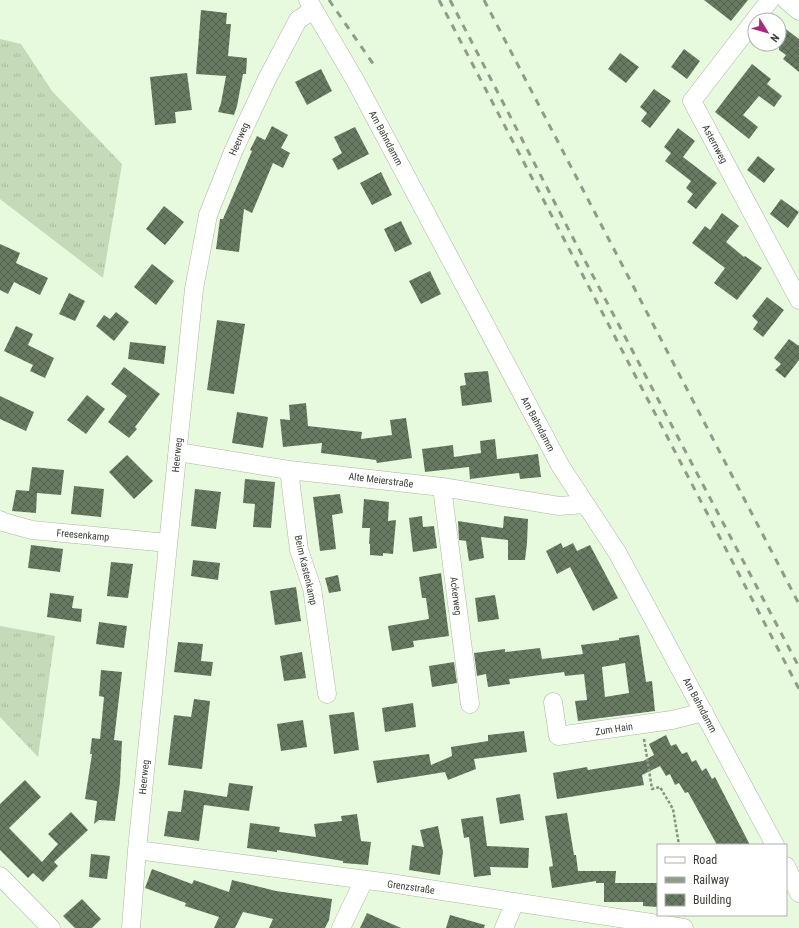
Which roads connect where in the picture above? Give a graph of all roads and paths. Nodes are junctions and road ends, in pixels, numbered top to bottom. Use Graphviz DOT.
graph roads {
  1 [pos="770,0"];
  2 [pos="786,0"];
  3 [pos="311,5"];
  4 [pos="799,11"];
  5 [pos="799,300"];
  6 [pos="178,452"];
  7 [pos="289,470"];
  8 [pos="442,487"];
  9 [pos="585,504"];
  10 [pos="0,520"];
  11 [pos="168,543"];
  12 [pos="327,694"];
  13 [pos="553,702"];
  14 [pos="470,704"];
  15 [pos="704,712"];
  16 [pos="642,724"];
  17 [pos="680,844"];
  18 [pos="773,844"];
  19 [pos="137,850"];
  20 [pos="787,868"];
  21 [pos="0,876"];
  22 [pos="364,880"];
  23 [pos="799,893"];
  24 [pos="514,902"];
  25 [pos="51,928"];
  26 [pos="131,928"];
  27 [pos="341,928"];
  28 [pos="504,928"];
  29 [pos="684,928"];
  1 -- 5 [label="street, Asternweg"];
  2 -- 4 [label="street"];
  3 -- 6 [label="street, Heerweg"];
  3 -- 9 [label="street, Am Bahndamm"];
  6 -- 7 [label="street, Alte Meierstraße"];
  6 -- 11 [label="street, Heerweg"];
  7 -- 8 [label="street, Alte Meierstraße"];
  7 -- 12 [label="street, Beim Kastenkamp"];
  8 -- 9 [label="street, Alte Meierstraße"];
  8 -- 14 [label="street, Ackerweg"];
  9 -- 15 [label="street, Am Bahndamm"];
  10 -- 11 [label="street, Freesenkamp"];
  11 -- 19 [label="street, Heerweg"];
  13 -- 16 [label="street, Zum Hain"];
  15 -- 16 [label="street, Zum Hain"];
  15 -- 18 [label="street, Am Bahndamm"];
  16 -- 17 [label="path"];
  19 -- 22 [label="street, Grenzstraße"];
  19 -- 26 [label="street, Heerweg"];
  20 -- 23 [label="street"];
  21 -- 25 [label="street"];
  22 -- 24 [label="street, Grenzstraße"];
  22 -- 27 [label="street"];
  24 -- 28 [label="street"];
  24 -- 29 [label="street, Grenzstraße"];
}
